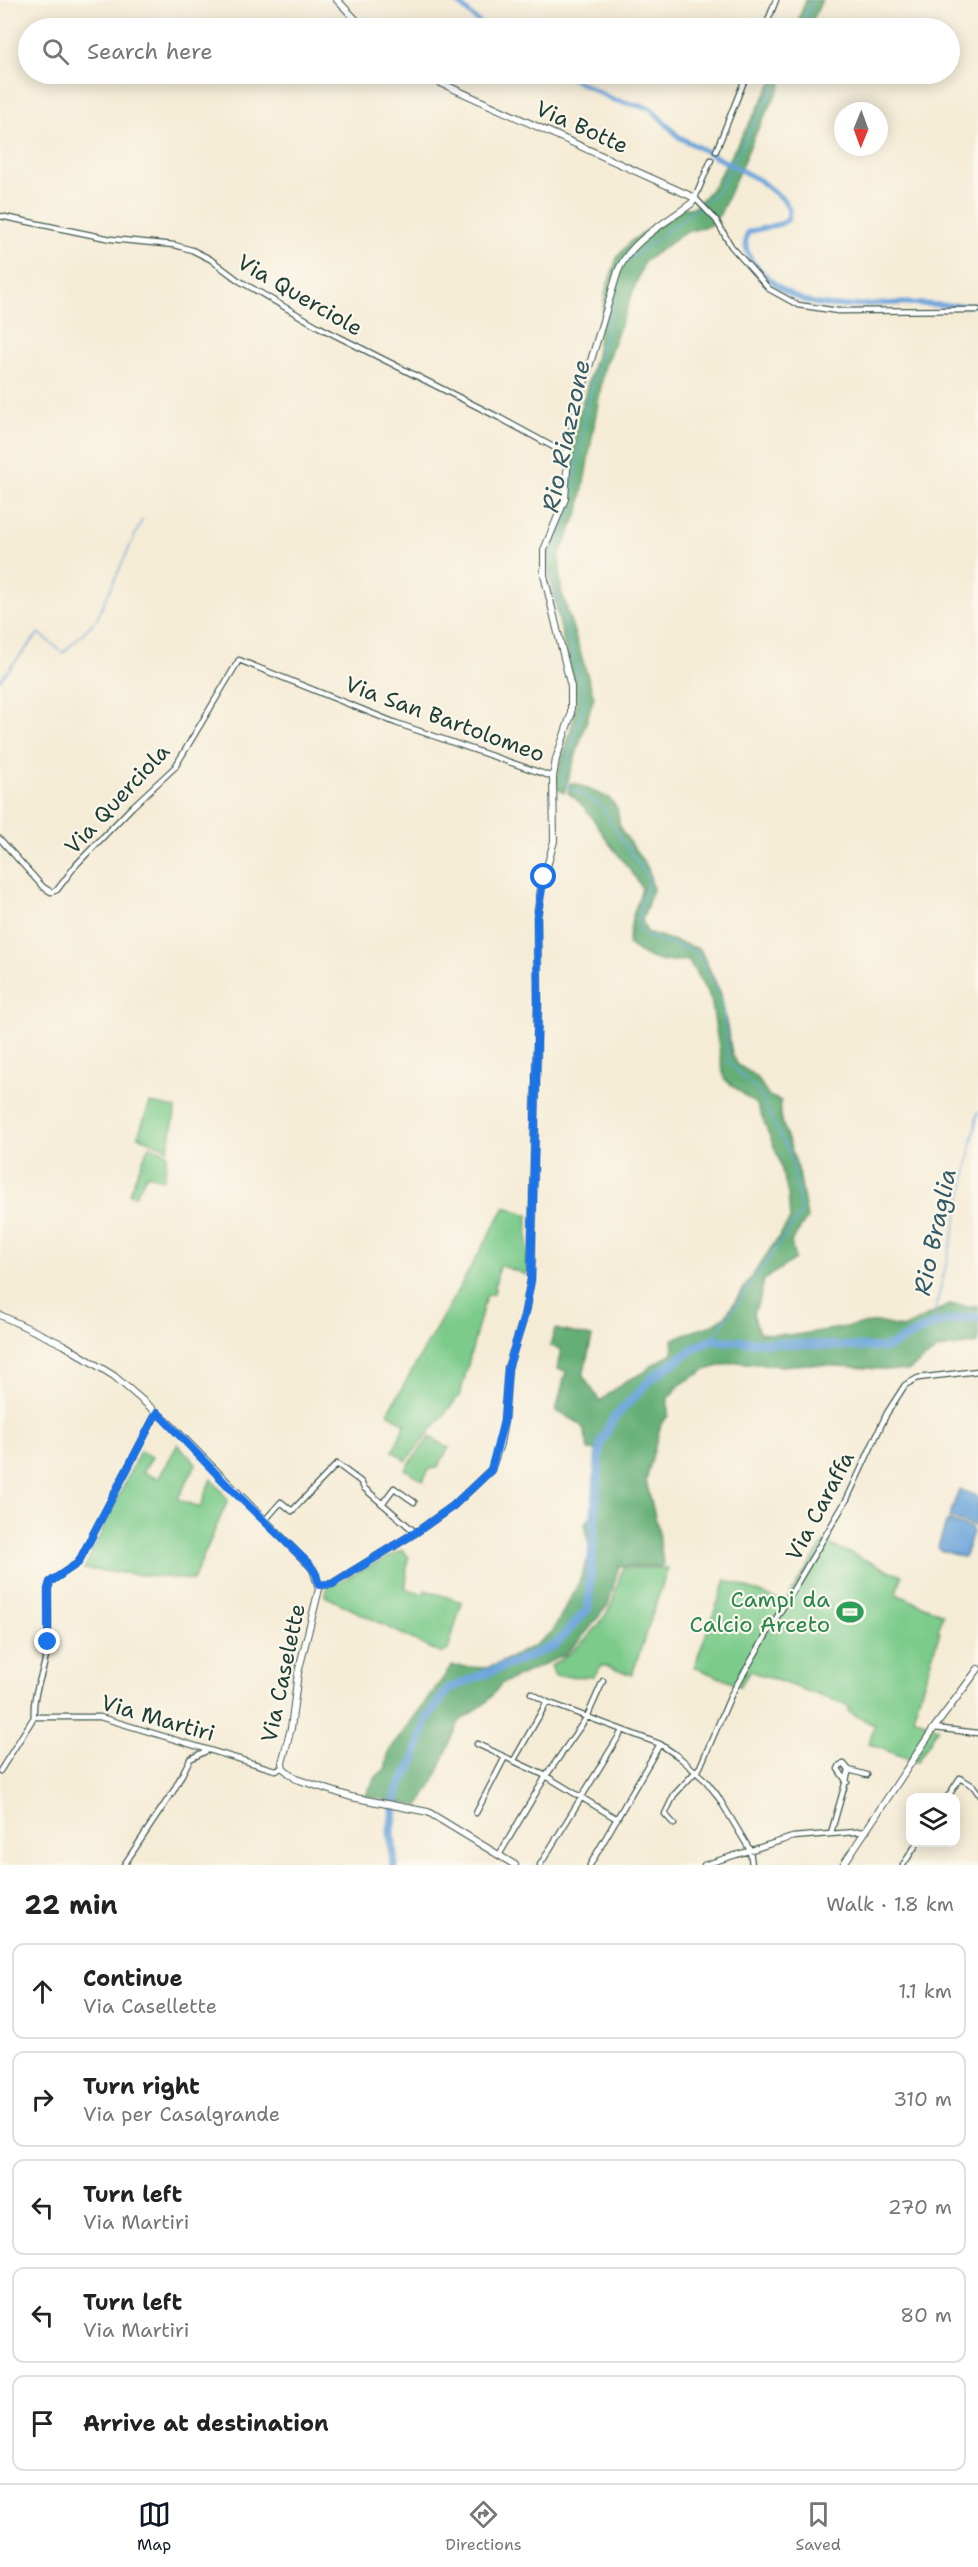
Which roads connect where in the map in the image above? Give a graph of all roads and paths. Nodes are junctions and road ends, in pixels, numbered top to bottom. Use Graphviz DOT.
graph roads {
  1 [pos="337,0"];
  2 [pos="776,0"];
  3 [pos="354,18"];
  4 [pos="769,18"];
  5 [pos="443,84"];
  6 [pos="743,84"];
  7 [pos="716,151"];
  8 [pos="711,160"];
  9 [pos="698,200"];
  10 [pos="0,216"];
  11 [pos="978,310"];
  12 [pos="568,455"];
  13 [pos="239,660"];
  14 [pos="553,777"];
  15 [pos="0,838"];
  16 [pos="0,1315"];
  17 [pos="978,1371"];
  18 [pos="157,1412"];
  19 [pos="414,1502"];
  20 [pos="382,1504"];
  21 [pos="267,1518"];
  22 [pos="415,1533"];
  23 [pos="319,1585"];
  24 [pos="978,1669"];
  25 [pos="603,1681"];
  26 [pos="531,1694"];
  27 [pos="547,1702"];
  28 [pos="587,1717"];
  29 [pos="34,1718"];
  30 [pos="934,1728"];
  31 [pos="622,1731"];
  32 [pos="978,1733"];
  33 [pos="477,1744"];
  34 [pos="660,1744"];
  35 [pos="208,1750"];
  36 [pos="504,1758"];
  37 [pos="514,1760"];
  38 [pos="283,1768"];
  39 [pos="849,1770"];
  40 [pos="0,1771"];
  41 [pos="695,1771"];
  42 [pos="867,1775"];
  43 [pos="546,1776"];
  44 [pos="846,1782"];
  45 [pos="950,1793"];
  46 [pos="978,1793"];
  47 [pos="581,1798"];
  48 [pos="476,1813"];
  49 [pos="617,1819"];
  50 [pos="674,1824"];
  51 [pos="868,1831"];
  52 [pos="831,1833"];
  53 [pos="915,1847"];
  54 [pos="750,1850"];
  55 [pos="499,1855"];
  56 [pos="124,1865"];
  57 [pos="515,1865"];
  58 [pos="540,1865"];
  59 [pos="590,1865"];
  60 [pos="704,1865"];
  61 [pos="752,1865"];
  62 [pos="843,1865"];
  63 [pos="903,1865"];
  1 -- 3 [label="street"];
  2 -- 4 [label="street"];
  5 -- 9 [label="street, Via Botte"];
  6 -- 7 [label="street"];
  8 -- 9 [label="street"];
  9 -- 11 [label="street"];
  9 -- 12 [label="street, Via San Bartolomeo"];
  10 -- 12 [label="street, Via Querciole"];
  12 -- 14 [label="street, Via San Bartolomeo"];
  13 -- 14 [label="street, Via San Bartolomeo"];
  13 -- 15 [label="street, Via Querciola"];
  14 -- 22 [label="street"];
  16 -- 18 [label="street"];
  17 -- 41 [label="street, Via Caraffa"];
  18 -- 23 [label="street"];
  18 -- 29 [label="street"];
  19 -- 20 [label="street"];
  20 -- 21 [label="street"];
  20 -- 22 [label="street"];
  22 -- 23 [label="street"];
  23 -- 38 [label="street, Via Caselette"];
  24 -- 30 [label="street"];
  25 -- 28 [label="street"];
  26 -- 27 [label="street"];
  27 -- 28 [label="street"];
  27 -- 37 [label="street"];
  28 -- 31 [label="street"];
  28 -- 43 [label="street"];
  29 -- 35 [label="street, Via Martiri"];
  29 -- 40 [label="street"];
  30 -- 32 [label="street"];
  30 -- 51 [label="street"];
  31 -- 34 [label="street"];
  31 -- 47 [label="street"];
  33 -- 36 [label="street"];
  34 -- 41 [label="street"];
  34 -- 49 [label="street"];
  35 -- 38 [label="street, Via Martiri"];
  35 -- 56 [label="street"];
  36 -- 37 [label="street"];
  36 -- 48 [label="street"];
  37 -- 43 [label="street"];
  38 -- 55 [label="street, Via Martiri"];
  39 -- 42 [label="street"];
  39 -- 44 [label="street"];
  39 -- 44 [label="street"];
  41 -- 50 [label="street, Via Caraffa"];
  41 -- 54 [label="street"];
  43 -- 47 [label="street"];
  43 -- 55 [label="street"];
  44 -- 52 [label="street"];
  45 -- 46 [label="street"];
  47 -- 49 [label="street"];
  47 -- 58 [label="street"];
  49 -- 59 [label="street"];
  51 -- 52 [label="street"];
  51 -- 62 [label="street"];
  52 -- 54 [label="street"];
  53 -- 63 [label="street"];
  54 -- 60 [label="street"];
  54 -- 61 [label="street"];
  55 -- 57 [label="street, Via Martiri"];
}
